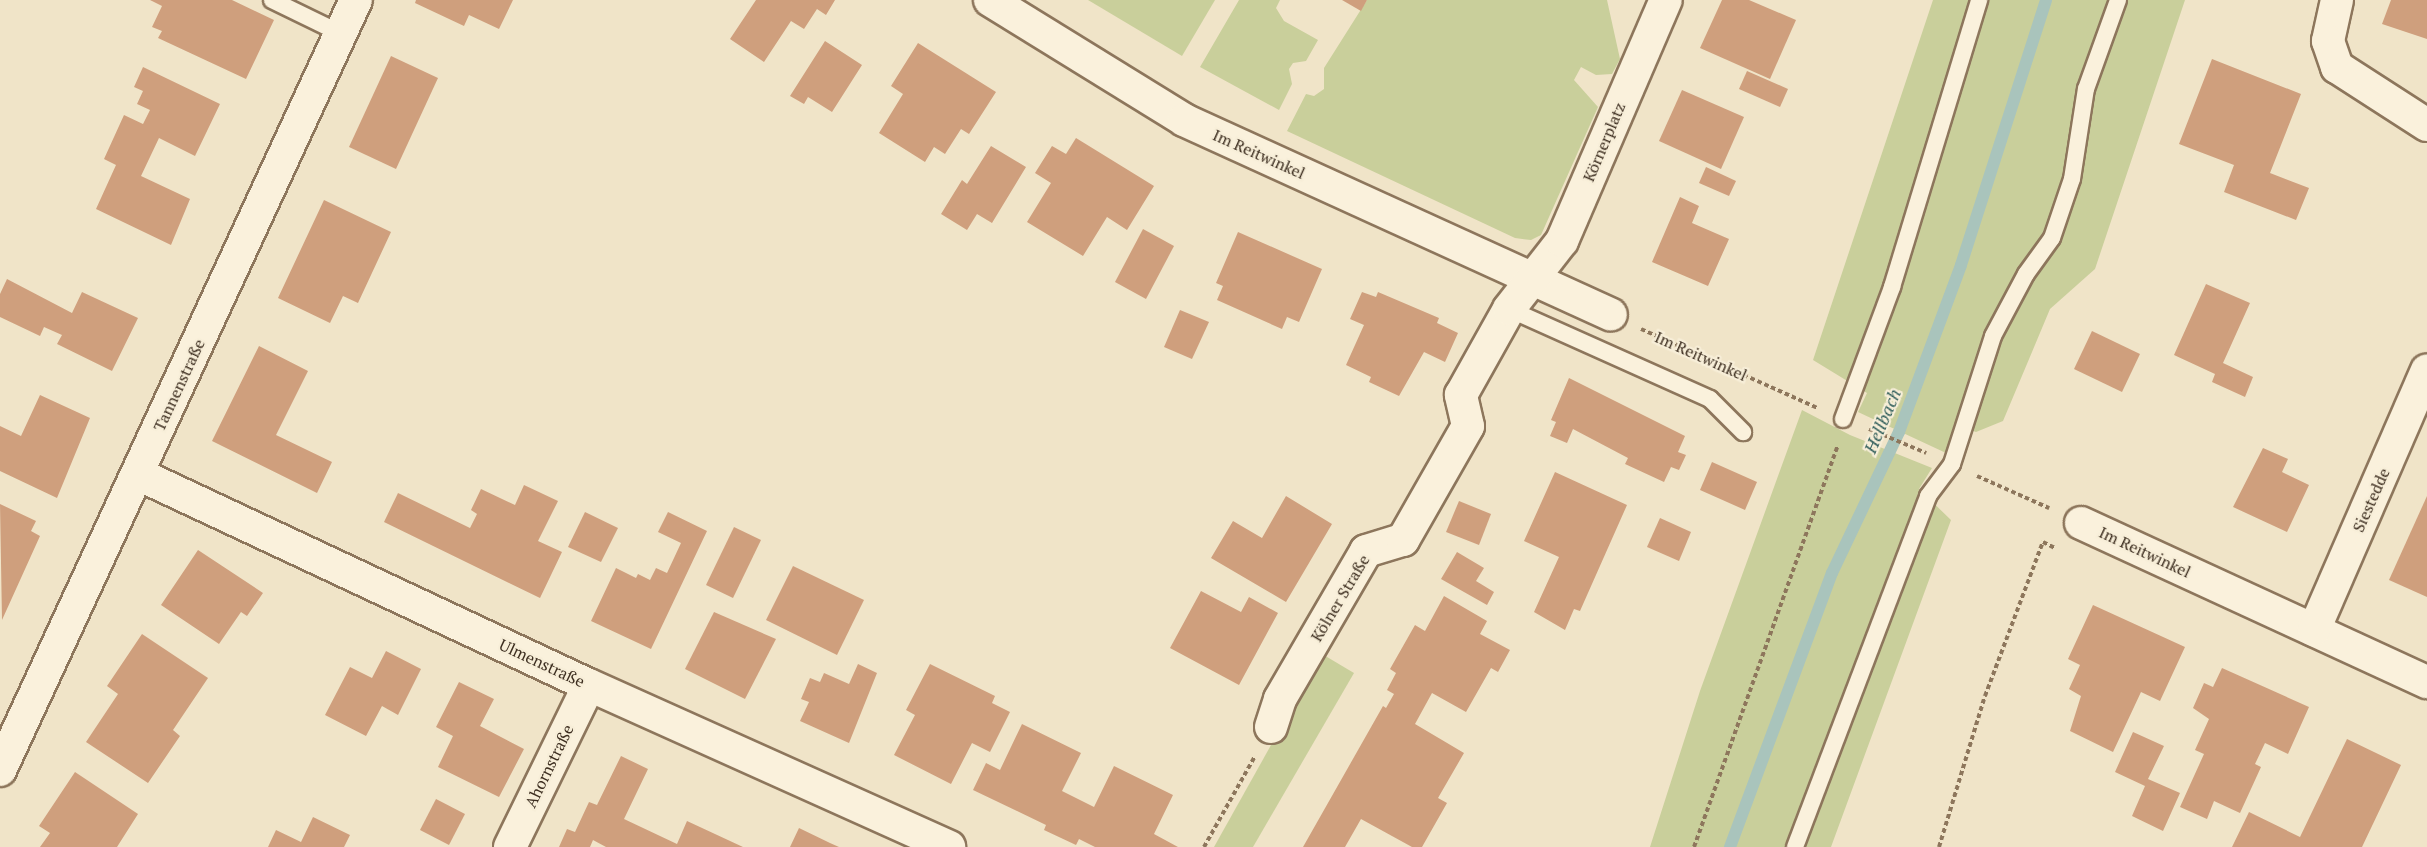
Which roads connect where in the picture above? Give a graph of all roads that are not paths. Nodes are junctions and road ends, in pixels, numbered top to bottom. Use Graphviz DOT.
graph roads {
  1 [pos="272,0"];
  2 [pos="356,0"];
  3 [pos="990,0"];
  4 [pos="1666,0"];
  5 [pos="1979,0"];
  6 [pos="2118,0"];
  7 [pos="2337,0"];
  8 [pos="340,33"];
  9 [pos="2427,125"];
  10 [pos="1533,278"];
  11 [pos="1509,309"];
  12 [pos="1611,315"];
  13 [pos="2427,370"];
  14 [pos="1849,421"];
  15 [pos="1743,432"];
  16 [pos="138,474"];
  17 [pos="2081,523"];
  18 [pos="2314,630"];
  19 [pos="2427,682"];
  20 [pos="589,685"];
  21 [pos="1271,728"];
  22 [pos="0,770"];
  23 [pos="510,847"];
  24 [pos="949,847"];
  25 [pos="1795,847"];
  1 -- 8 [label="lane"];
  2 -- 8 [label="street, Tannenstraße"];
  3 -- 10 [label="street, Im Reitwinkel"];
  4 -- 10 [label="street, Körnerplatz"];
  5 -- 14 [label="lane"];
  6 -- 25 [label="lane"];
  7 -- 9 [label="street"];
  8 -- 16 [label="street, Tannenstraße"];
  10 -- 11 [label="street, Kölner Straße"];
  10 -- 12 [label="street, Im Reitwinkel"];
  11 -- 15 [label="lane"];
  11 -- 21 [label="street, Kölner Straße"];
  13 -- 18 [label="street, Siestedde"];
  16 -- 20 [label="street, Ulmenstraße"];
  16 -- 22 [label="street, Tannenstraße"];
  17 -- 18 [label="street, Im Reitwinkel"];
  18 -- 19 [label="street, Im Reitwinkel"];
  20 -- 23 [label="street, Ahornstraße"];
  20 -- 24 [label="street, Ulmenstraße"];
}
